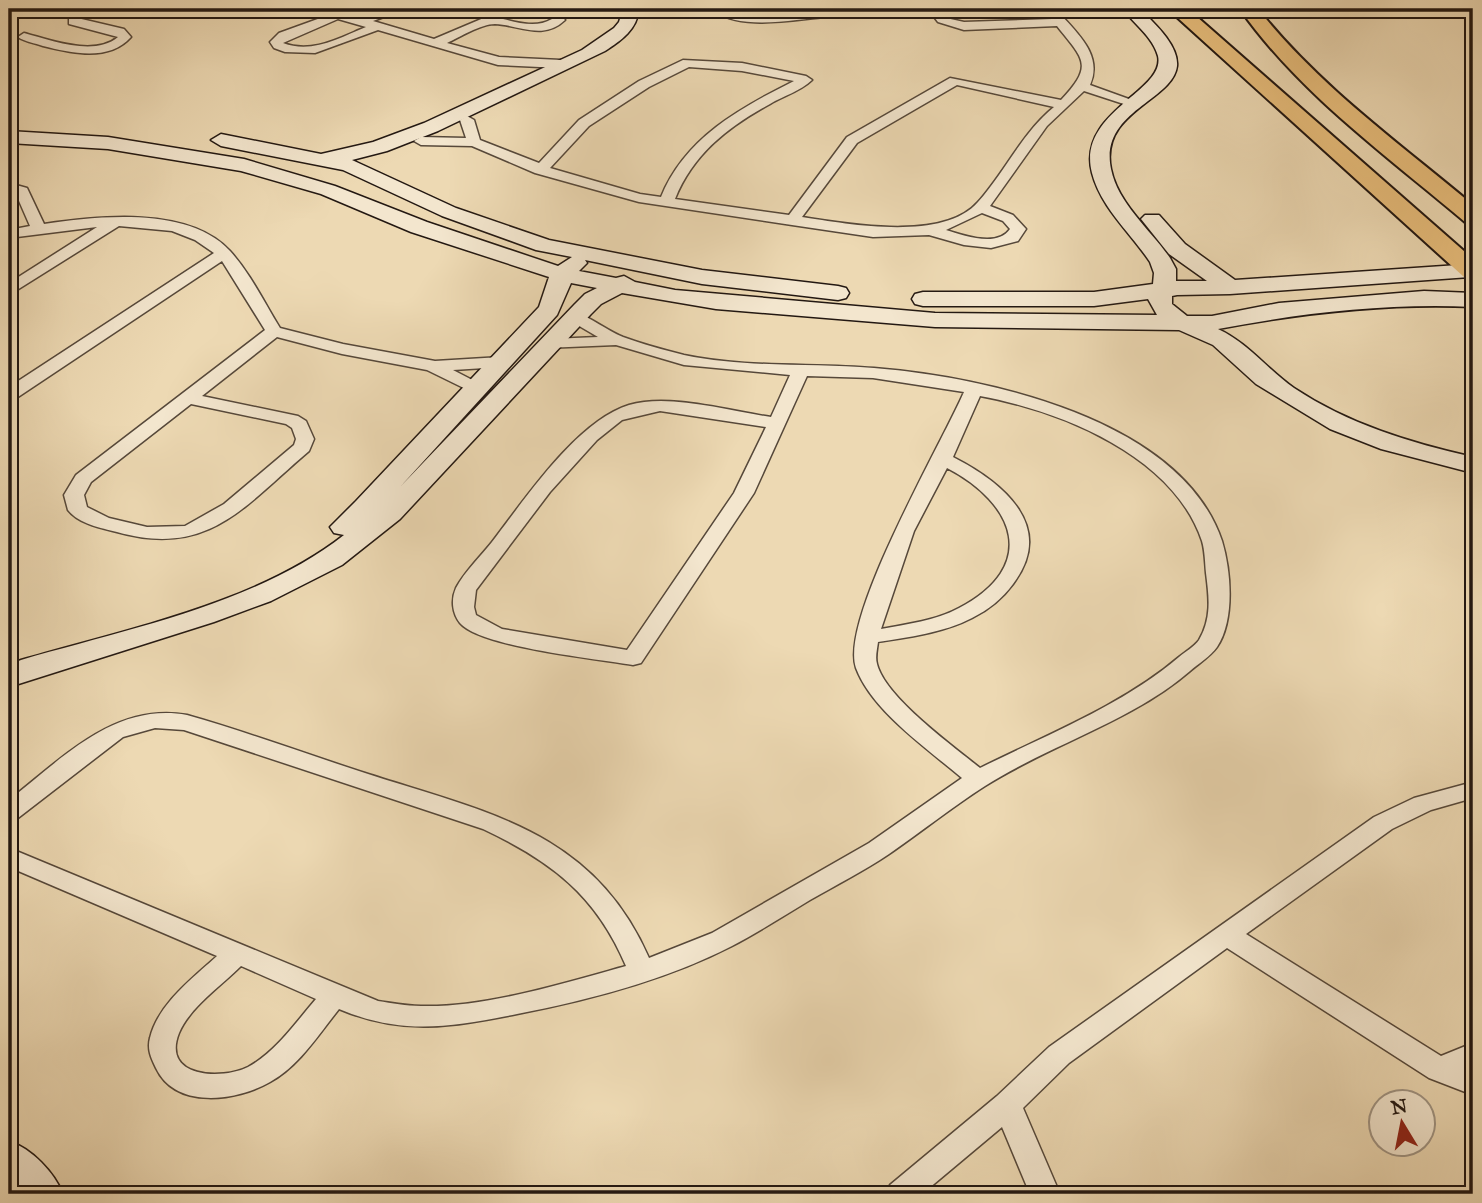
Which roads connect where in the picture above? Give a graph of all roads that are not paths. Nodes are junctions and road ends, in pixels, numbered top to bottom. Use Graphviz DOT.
graph roads {
  1 [pos="84,9"];
  2 [pos="316,9"];
  3 [pos="399,9"];
  4 [pos="513,9"];
  5 [pos="531,9"];
  6 [pos="719,9"];
  7 [pos="823,9"];
  8 [pos="934,9"];
  9 [pos="1049,9"];
  10 [pos="1131,9"];
  11 [pos="1146,9"];
  12 [pos="1177,9"];
  13 [pos="1249,9"];
  14 [pos="338,15"];
  15 [pos="637,17"];
  16 [pos="492,20"];
  17 [pos="359,22"];
  18 [pos="1061,22"];
  19 [pos="63,26"];
  20 [pos="376,27"];
  21 [pos="23,37"];
  22 [pos="9,39"];
  23 [pos="435,43"];
  24 [pos="498,61"];
  25 [pos="576,61"];
  26 [pos="528,79"];
  27 [pos="1081,86"];
  28 [pos="496,100"];
  29 [pos="1133,103"];
  30 [pos="1064,105"];
  31 [pos="467,120"];
  32 [pos="9,122"];
  33 [pos="9,137"];
  34 [pos="412,139"];
  35 [pos="474,142"];
  36 [pos="323,159"];
  37 [pos="540,170"];
  38 [pos="366,173"];
  39 [pos="287,176"];
  40 [pos="9,187"];
  41 [pos="328,190"];
  42 [pos="666,203"];
  43 [pos="981,208"];
  44 [pos="1473,217"];
  45 [pos="118,220"];
  46 [pos="792,221"];
  47 [pos="39,229"];
  48 [pos="930,230"];
  49 [pos="9,234"];
  50 [pos="224,253"];
  51 [pos="593,256"];
  52 [pos="634,264"];
  53 [pos="1472,271"];
  54 [pos="561,274"];
  55 [pos="615,286"];
  56 [pos="1230,287"];
  57 [pos="9,290"];
  58 [pos="1161,291"];
  59 [pos="1473,300"];
  60 [pos="1247,316"];
  61 [pos="575,317"];
  62 [pos="1181,321"];
  63 [pos="274,331"];
  64 [pos="616,341"];
  65 [pos="551,344"];
  66 [pos="501,362"];
  67 [pos="432,366"];
  68 [pos="801,371"];
  69 [pos="476,389"];
  70 [pos="974,389"];
  71 [pos="9,395"];
  72 [pos="188,398"];
  73 [pos="777,423"];
  74 [pos="1473,448"];
  75 [pos="943,459"];
  76 [pos="1473,465"];
  77 [pos="254,589"];
  78 [pos="867,638"];
  79 [pos="9,659"];
  80 [pos="9,677"];
  81 [pos="978,779"];
  82 [pos="1473,790"];
  83 [pos="9,812"];
  84 [pos="9,857"];
  85 [pos="1227,935"];
  86 [pos="237,954"];
  87 [pos="642,972"];
  88 [pos="334,996"];
  89 [pos="1473,1054"];
  90 [pos="1439,1070"];
  91 [pos="1473,1083"];
  92 [pos="1007,1105"];
  93 [pos="9,1158"];
  94 [pos="42,1194"];
  95 [pos="901,1194"];
  96 [pos="1045,1194"];
  1 -- 19 [label="street"];
  2 -- 14 [label="street"];
  3 -- 17 [label="street"];
  4 -- 16 [label="street"];
  5 -- 16 [label="street"];
  6 -- 7 [label="street"];
  8 -- 18 [label="street"];
  9 -- 18 [label="street"];
  10 -- 29 [label="street"];
  11 -- 56 [label="street"];
  12 -- 53 [label="main road"];
  13 -- 44 [label="main road"];
  14 -- 17 [label="street"];
  14 -- 20 [label="street"];
  15 -- 25 [label="street"];
  16 -- 23 [label="street"];
  17 -- 20 [label="street"];
  18 -- 27 [label="street"];
  19 -- 21 [label="street"];
  19 -- 21 [label="street"];
  20 -- 23 [label="street"];
  21 -- 22 [label="street"];
  23 -- 24 [label="street"];
  24 -- 25 [label="street"];
  24 -- 26 [label="street"];
  25 -- 26 [label="street"];
  25 -- 28 [label="street"];
  26 -- 28 [label="street"];
  27 -- 29 [label="street"];
  27 -- 30 [label="street"];
  28 -- 31 [label="street"];
  28 -- 34 [label="street"];
  29 -- 58 [label="street"];
  30 -- 43 [label="street"];
  30 -- 46 [label="street"];
  31 -- 34 [label="street"];
  31 -- 35 [label="street"];
  32 -- 36 [label="street"];
  33 -- 39 [label="street"];
  34 -- 35 [label="street"];
  34 -- 36 [label="street"];
  34 -- 38 [label="street"];
  35 -- 37 [label="street"];
  36 -- 38 [label="street"];
  36 -- 39 [label="street"];
  37 -- 42 [label="street"];
  37 -- 42 [label="street"];
  38 -- 41 [label="street"];
  38 -- 51 [label="street"];
  39 -- 41 [label="street"];
  40 -- 47 [label="street"];
  41 -- 54 [label="street"];
  42 -- 46 [label="street"];
  43 -- 48 [label="street"];
  43 -- 48 [label="street"];
  45 -- 47 [label="street"];
  45 -- 50 [label="street"];
  45 -- 57 [label="street"];
  46 -- 48 [label="street"];
  47 -- 49 [label="street"];
  50 -- 63 [label="street"];
  50 -- 71 [label="street"];
  51 -- 52 [label="street"];
  51 -- 54 [label="street"];
  52 -- 55 [label="street"];
  52 -- 58 [label="street"];
  53 -- 56 [label="street"];
  54 -- 55 [label="street"];
  54 -- 66 [label="street"];
  55 -- 61 [label="street"];
  55 -- 62 [label="street"];
  56 -- 58 [label="street"];
  56 -- 60 [label="street"];
  58 -- 62 [label="street"];
  59 -- 60 [label="street"];
  60 -- 62 [label="street"];
  60 -- 74 [label="street"];
  61 -- 64 [label="street"];
  61 -- 65 [label="street"];
  62 -- 76 [label="street"];
  63 -- 67 [label="street"];
  63 -- 72 [label="street"];
  64 -- 65 [label="street"];
  64 -- 68 [label="street"];
  65 -- 77 [label="street"];
  66 -- 67 [label="street"];
  66 -- 69 [label="street"];
  67 -- 69 [label="street"];
  68 -- 70 [label="street"];
  68 -- 73 [label="street"];
  69 -- 77 [label="street"];
  70 -- 75 [label="street"];
  70 -- 81 [label="street"];
  72 -- 72 [label="street"];
  73 -- 73 [label="street"];
  75 -- 78 [label="street"];
  75 -- 78 [label="street"];
  77 -- 79 [label="street"];
  77 -- 80 [label="street"];
  78 -- 81 [label="street"];
  81 -- 87 [label="street"];
  82 -- 85 [label="street"];
  83 -- 87 [label="street"];
  84 -- 86 [label="street"];
  85 -- 90 [label="street"];
  85 -- 92 [label="street"];
  86 -- 88 [label="street"];
  86 -- 88 [label="street"];
  87 -- 88 [label="street"];
  89 -- 90 [label="street"];
  90 -- 91 [label="street"];
  92 -- 95 [label="street"];
  92 -- 96 [label="street"];
  93 -- 94 [label="street"];
}
